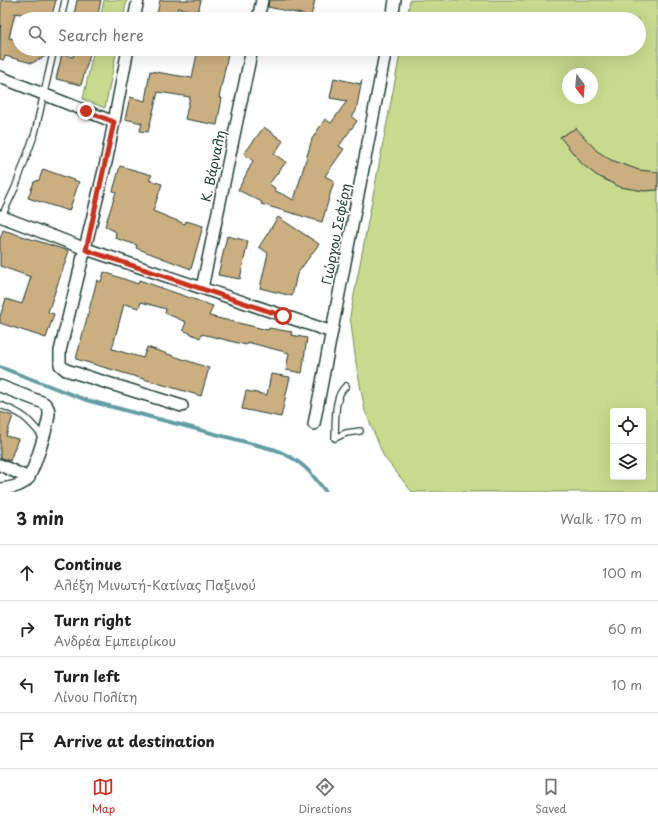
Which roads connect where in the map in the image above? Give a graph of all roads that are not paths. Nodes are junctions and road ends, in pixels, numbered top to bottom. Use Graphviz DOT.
graph roads {
  1 [pos="64,0"];
  2 [pos="138,0"];
  3 [pos="262,0"];
  4 [pos="395,0"];
  5 [pos="62,12"];
  6 [pos="135,12"];
  7 [pos="259,12"];
  8 [pos="393,12"];
  9 [pos="53,56"];
  10 [pos="127,56"];
  11 [pos="251,56"];
  12 [pos="385,56"];
  13 [pos="0,77"];
  14 [pos="45,94"];
  15 [pos="114,122"];
  16 [pos="0,217"];
  17 [pos="86,250"];
  18 [pos="202,288"];
  19 [pos="332,332"];
  20 [pos="0,386"];
  21 [pos="346,386"];
  22 [pos="0,405"];
  23 [pos="182,406"];
  24 [pos="314,424"];
  25 [pos="360,431"];
  26 [pos="43,437"];
  27 [pos="0,465"];
  28 [pos="29,478"];
  29 [pos="0,489"];
  1 -- 5 [label="lane"];
  2 -- 6 [label="street"];
  3 -- 7 [label="street"];
  4 -- 8 [label="street"];
  9 -- 14 [label="lane"];
  10 -- 15 [label="street"];
  11 -- 18 [label="street, Κ. Βάρναλη"];
  12 -- 19 [label="street, Γιώργου Σεφέρη"];
  13 -- 14 [label="street"];
  14 -- 15 [label="street"];
  14 -- 16 [label="lane"];
  15 -- 17 [label="street"];
  16 -- 17 [label="street"];
  17 -- 18 [label="street"];
  17 -- 23 [label="street"];
  18 -- 19 [label="street"];
  19 -- 24 [label="street, Γιώργου Σεφέρη"];
  20 -- 26 [label="street"];
  21 -- 25 [label="lane"];
  22 -- 26 [label="lane"];
  26 -- 28 [label="street"];
  27 -- 28 [label="street"];
  28 -- 29 [label="street"];
}
